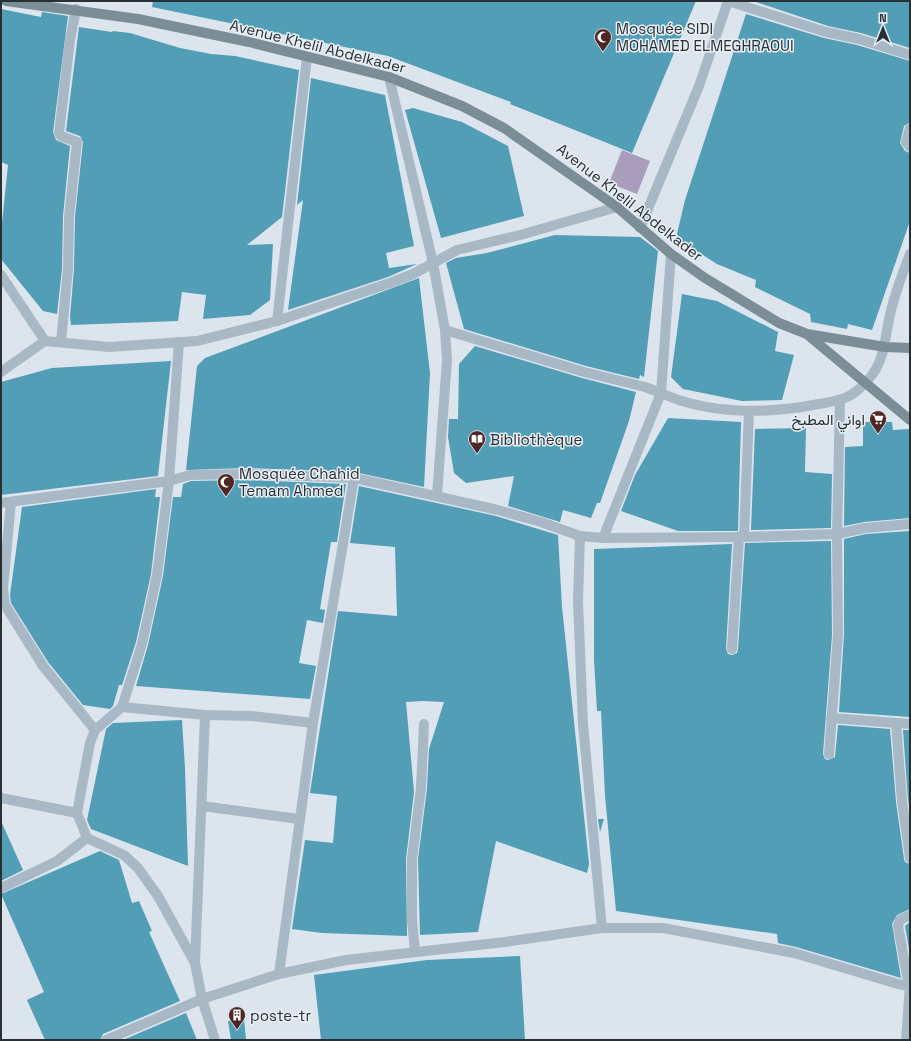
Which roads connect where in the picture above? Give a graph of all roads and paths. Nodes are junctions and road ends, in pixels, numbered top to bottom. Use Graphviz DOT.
graph roads {
  1 [pos="6,1"];
  2 [pos="728,1"];
  3 [pos="76,10"];
  4 [pos="910,55"];
  5 [pos="307,57"];
  6 [pos="389,77"];
  7 [pos="910,128"];
  8 [pos="910,147"];
  9 [pos="616,207"];
  10 [pos="640,228"];
  11 [pos="671,254"];
  12 [pos="910,254"];
  13 [pos="433,263"];
  14 [pos="1,275"];
  15 [pos="277,321"];
  16 [pos="445,330"];
  17 [pos="807,334"];
  18 [pos="45,341"];
  19 [pos="61,342"];
  20 [pos="179,342"];
  21 [pos="886,347"];
  22 [pos="910,348"];
  23 [pos="1,372"];
  24 [pos="865,382"];
  25 [pos="661,393"];
  26 [pos="840,400"];
  27 [pos="749,411"];
  28 [pos="910,420"];
  29 [pos="354,478"];
  30 [pos="169,481"];
  31 [pos="436,495"];
  32 [pos="12,502"];
  33 [pos="1,503"];
  34 [pos="910,524"];
  35 [pos="837,534"];
  36 [pos="580,536"];
  37 [pos="741,537"];
  38 [pos="603,538"];
  39 [pos="732,649"];
  40 [pos="122,707"];
  41 [pos="205,715"];
  42 [pos="831,718"];
  43 [pos="313,723"];
  44 [pos="896,723"];
  45 [pos="424,724"];
  46 [pos="910,724"];
  47 [pos="95,730"];
  48 [pos="829,754"];
  49 [pos="1,798"];
  50 [pos="202,806"];
  51 [pos="77,813"];
  52 [pos="299,819"];
  53 [pos="86,838"];
  54 [pos="910,858"];
  55 [pos="1,888"];
  56 [pos="910,915"];
  57 [pos="602,928"];
  58 [pos="415,951"];
  59 [pos="195,963"];
  60 [pos="279,974"];
  61 [pos="909,985"];
  62 [pos="202,999"];
  63 [pos="106,1040"];
  64 [pos="214,1040"];
  65 [pos="906,1040"];
  1 -- 3 [label="street, Avenue Khelil Abdelkader"];
  2 -- 4 [label="street"];
  2 -- 10 [label="street"];
  3 -- 5 [label="street, Avenue Khelil Abdelkader"];
  3 -- 19 [label="street"];
  5 -- 6 [label="street, Avenue Khelil Abdelkader"];
  5 -- 15 [label="street"];
  6 -- 9 [label="street, Avenue Khelil Abdelkader"];
  6 -- 13 [label="street"];
  7 -- 8 [label="street"];
  9 -- 10 [label="street, Avenue Khelil Abdelkader"];
  9 -- 13 [label="street"];
  10 -- 11 [label="street, Avenue Khelil Abdelkader"];
  11 -- 17 [label="street, Avenue Khelil Abdelkader"];
  11 -- 25 [label="street"];
  12 -- 21 [label="street"];
  13 -- 15 [label="street"];
  13 -- 16 [label="street"];
  14 -- 18 [label="street"];
  15 -- 20 [label="street"];
  16 -- 25 [label="street"];
  16 -- 31 [label="street"];
  17 -- 21 [label="street, Avenue Khelil Abdelkader"];
  17 -- 24 [label="street"];
  18 -- 19 [label="street"];
  18 -- 23 [label="street"];
  19 -- 20 [label="street"];
  20 -- 30 [label="street"];
  21 -- 22 [label="street, Avenue Khelil Abdelkader"];
  21 -- 24 [label="street"];
  24 -- 26 [label="street"];
  24 -- 28 [label="street"];
  25 -- 27 [label="street"];
  25 -- 38 [label="street"];
  26 -- 27 [label="street"];
  26 -- 35 [label="street"];
  27 -- 37 [label="street"];
  29 -- 30 [label="street"];
  29 -- 31 [label="street"];
  29 -- 43 [label="street"];
  30 -- 32 [label="street"];
  30 -- 40 [label="street"];
  31 -- 36 [label="street"];
  32 -- 33 [label="street"];
  32 -- 47 [label="street"];
  34 -- 35 [label="street"];
  35 -- 37 [label="street"];
  35 -- 42 [label="street"];
  36 -- 38 [label="street"];
  36 -- 57 [label="street"];
  37 -- 38 [label="street"];
  37 -- 39 [label="street"];
  40 -- 41 [label="street"];
  40 -- 47 [label="street"];
  41 -- 43 [label="street"];
  41 -- 50 [label="street"];
  42 -- 44 [label="street"];
  42 -- 48 [label="street"];
  43 -- 52 [label="street"];
  44 -- 46 [label="street"];
  44 -- 54 [label="street"];
  45 -- 58 [label="street"];
  47 -- 51 [label="street"];
  49 -- 51 [label="street"];
  50 -- 52 [label="street"];
  50 -- 59 [label="street"];
  51 -- 53 [label="street"];
  52 -- 60 [label="street"];
  53 -- 55 [label="street"];
  53 -- 59 [label="street"];
  56 -- 61 [label="street"];
  57 -- 58 [label="street"];
  57 -- 61 [label="street"];
  58 -- 60 [label="street"];
  59 -- 62 [label="street"];
  60 -- 62 [label="street"];
  61 -- 65 [label="street"];
  62 -- 63 [label="street"];
  62 -- 64 [label="street"];
}
